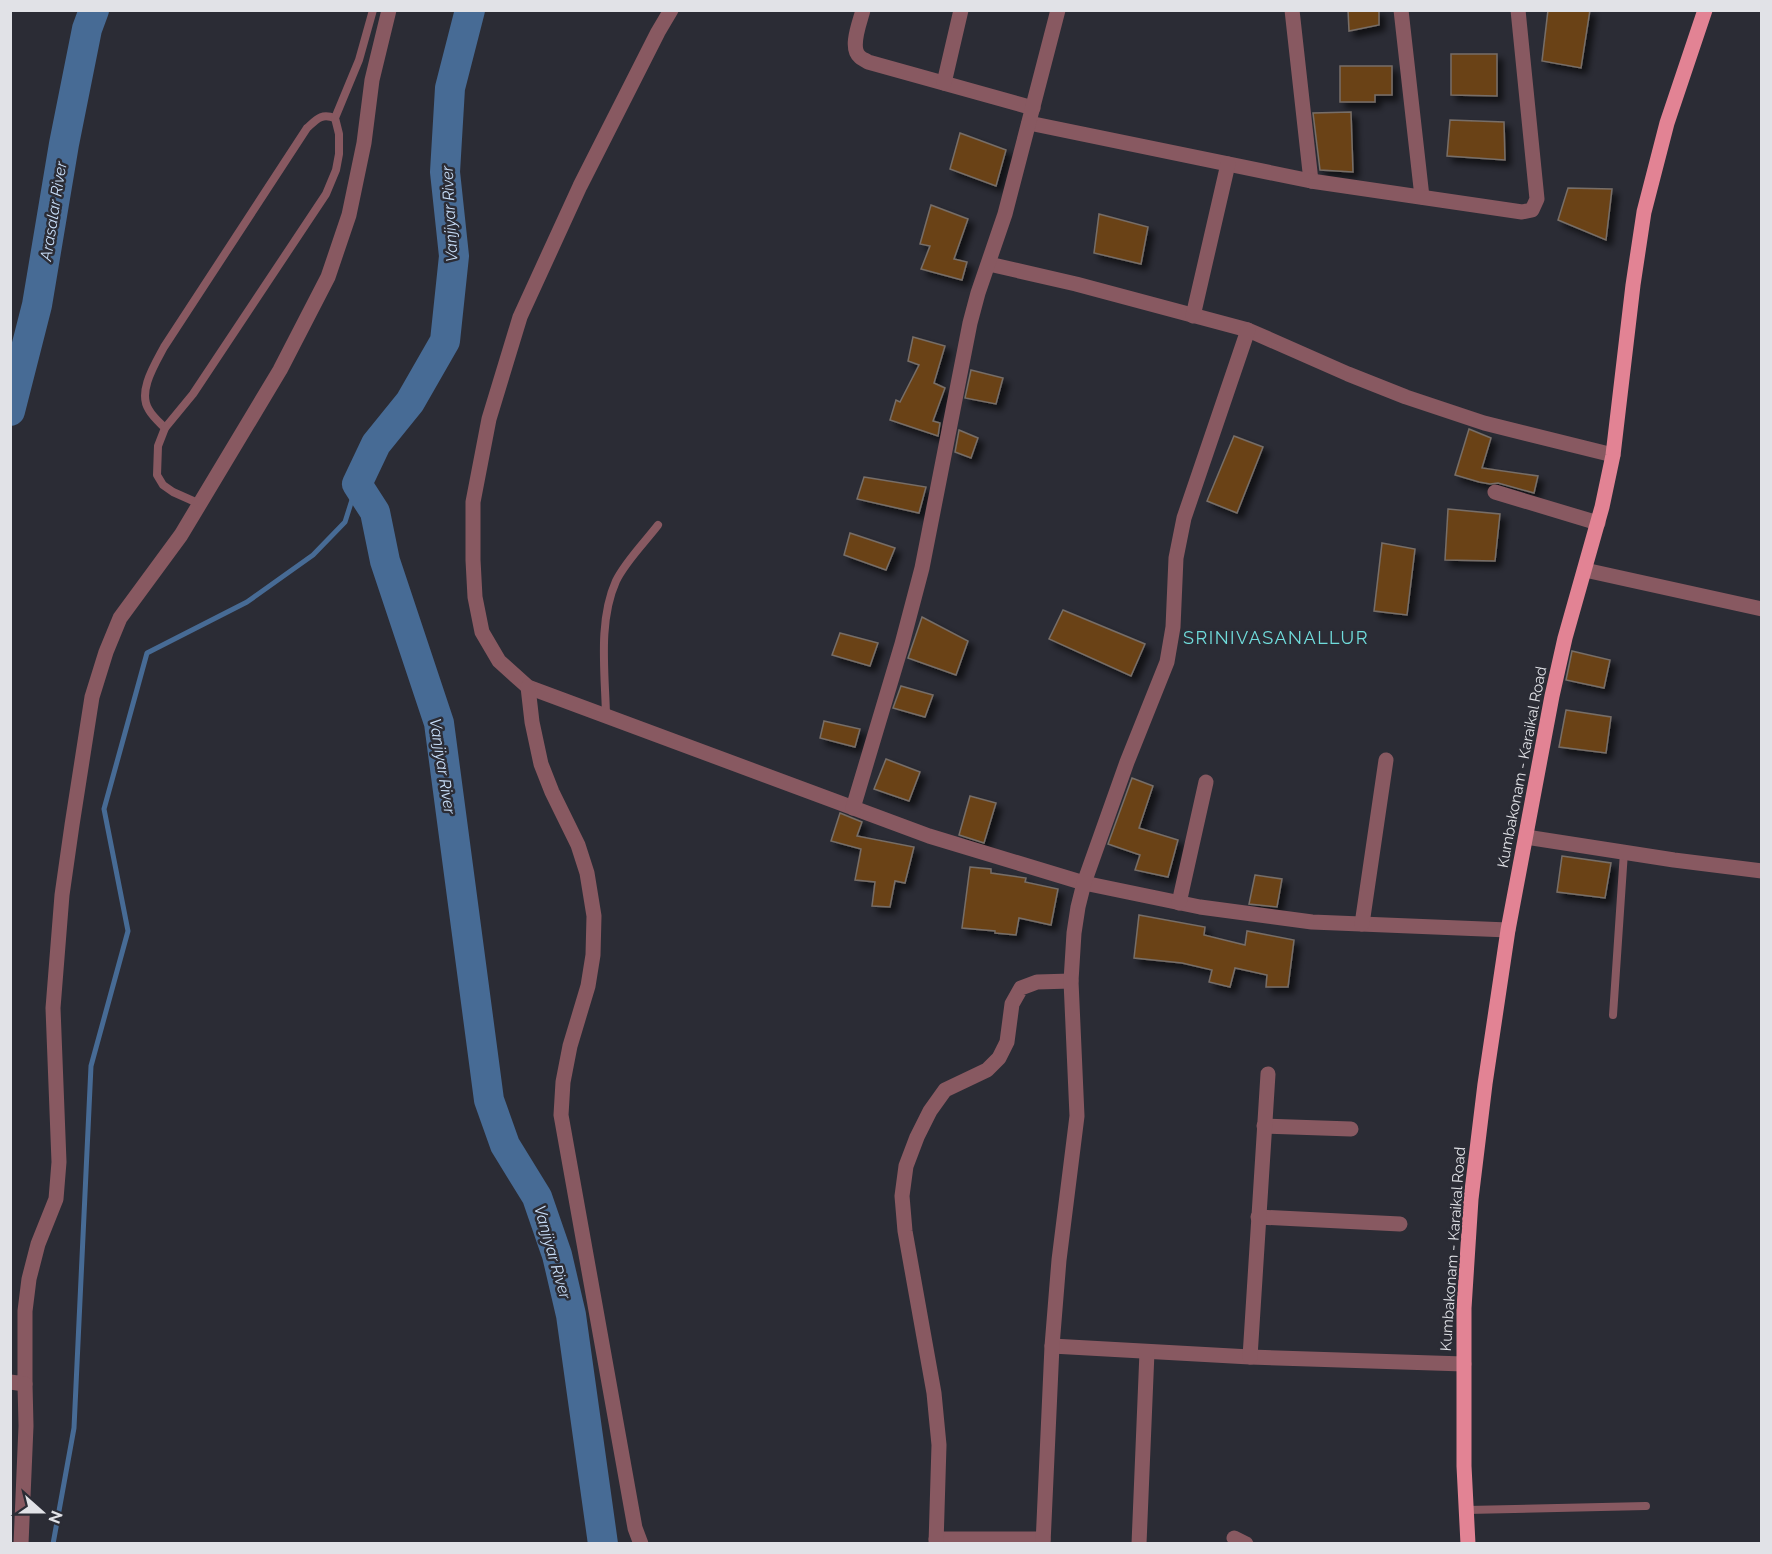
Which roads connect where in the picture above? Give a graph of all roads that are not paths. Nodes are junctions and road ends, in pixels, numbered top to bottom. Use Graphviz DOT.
graph roads {
  1 [pos="373,10"];
  2 [pos="389,10"];
  3 [pos="671,10"];
  4 [pos="863,10"];
  5 [pos="962,10"];
  6 [pos="1058,10"];
  7 [pos="1292,10"];
  8 [pos="1401,10"];
  9 [pos="1518,10"];
  10 [pos="1705,10"];
  11 [pos="944,83"];
  12 [pos="1031,116"];
  13 [pos="335,118"];
  14 [pos="1228,164"];
  15 [pos="1311,181"];
  16 [pos="1422,197"];
  17 [pos="989,264"];
  18 [pos="1193,315"];
  19 [pos="1248,330"];
  20 [pos="165,428"];
  21 [pos="1613,455"];
  22 [pos="1496,492"];
  23 [pos="200,504"];
  24 [pos="1598,523"];
  25 [pos="658,525"];
  26 [pos="1585,570"];
  27 [pos="1761,609"];
  28 [pos="528,687"];
  29 [pos="606,715"];
  30 [pos="1386,760"];
  31 [pos="1206,782"];
  32 [pos="853,808"];
  33 [pos="1526,837"];
  34 [pos="1624,852"];
  35 [pos="1761,871"];
  36 [pos="1084,884"];
  37 [pos="1179,903"];
  38 [pos="1362,924"];
  39 [pos="1509,930"];
  40 [pos="1071,981"];
  41 [pos="1613,1015"];
  42 [pos="1268,1074"];
  43 [pos="1264,1126"];
  44 [pos="1351,1129"];
  45 [pos="1258,1217"];
  46 [pos="1400,1224"];
  47 [pos="1052,1346"];
  48 [pos="1147,1352"];
  49 [pos="1250,1357"];
  50 [pos="1464,1364"];
  51 [pos="18,1383"];
  52 [pos="1646,1506"];
  53 [pos="1467,1510"];
  54 [pos="936,1541"];
  55 [pos="1043,1541"];
  56 [pos="21,1544"];
  57 [pos="641,1544"];
  58 [pos="1139,1544"];
  59 [pos="1468,1544"];
  1 -- 13 [label="lane"];
  2 -- 23 [label="street"];
  3 -- 28 [label="street"];
  4 -- 11 [label="street"];
  5 -- 11 [label="street"];
  6 -- 12 [label="street"];
  7 -- 15 [label="street"];
  8 -- 16 [label="street"];
  9 -- 16 [label="street"];
  10 -- 21 [label="main road, Kumbakonam - Karaikal Road"];
  11 -- 12 [label="street"];
  12 -- 14 [label="street"];
  12 -- 17 [label="street"];
  13 -- 20 [label="lane"];
  13 -- 20 [label="lane"];
  14 -- 15 [label="street"];
  14 -- 18 [label="street"];
  15 -- 16 [label="street"];
  17 -- 18 [label="street"];
  17 -- 32 [label="street"];
  18 -- 19 [label="street"];
  19 -- 21 [label="street"];
  19 -- 36 [label="street"];
  20 -- 23 [label="lane"];
  21 -- 24 [label="main road, Kumbakonam - Karaikal Road"];
  22 -- 24 [label="street"];
  23 -- 51 [label="street"];
  24 -- 26 [label="main road, Kumbakonam - Karaikal Road"];
  25 -- 29 [label="lane"];
  26 -- 27 [label="street"];
  26 -- 33 [label="main road, Kumbakonam - Karaikal Road"];
  28 -- 29 [label="street"];
  28 -- 57 [label="street"];
  29 -- 32 [label="street"];
  30 -- 38 [label="street"];
  31 -- 37 [label="street"];
  32 -- 36 [label="street"];
  33 -- 34 [label="street"];
  33 -- 39 [label="main road, Kumbakonam - Karaikal Road"];
  34 -- 35 [label="street"];
  34 -- 41 [label="lane"];
  36 -- 37 [label="street"];
  36 -- 40 [label="street"];
  37 -- 38 [label="street"];
  38 -- 39 [label="street"];
  39 -- 50 [label="main road, Kumbakonam - Karaikal Road"];
  40 -- 47 [label="street"];
  40 -- 54 [label="street"];
  42 -- 43 [label="street"];
  43 -- 44 [label="street"];
  43 -- 45 [label="street"];
  45 -- 46 [label="street"];
  45 -- 49 [label="street"];
  47 -- 48 [label="street"];
  47 -- 55 [label="street"];
  48 -- 49 [label="street"];
  48 -- 58 [label="street"];
  49 -- 50 [label="street"];
  50 -- 53 [label="main road, Kumbakonam - Karaikal Road"];
  51 -- 56 [label="street"];
  52 -- 53 [label="lane"];
  53 -- 59 [label="main road, Kumbakonam - Karaikal Road"];
  54 -- 55 [label="street"];
}
